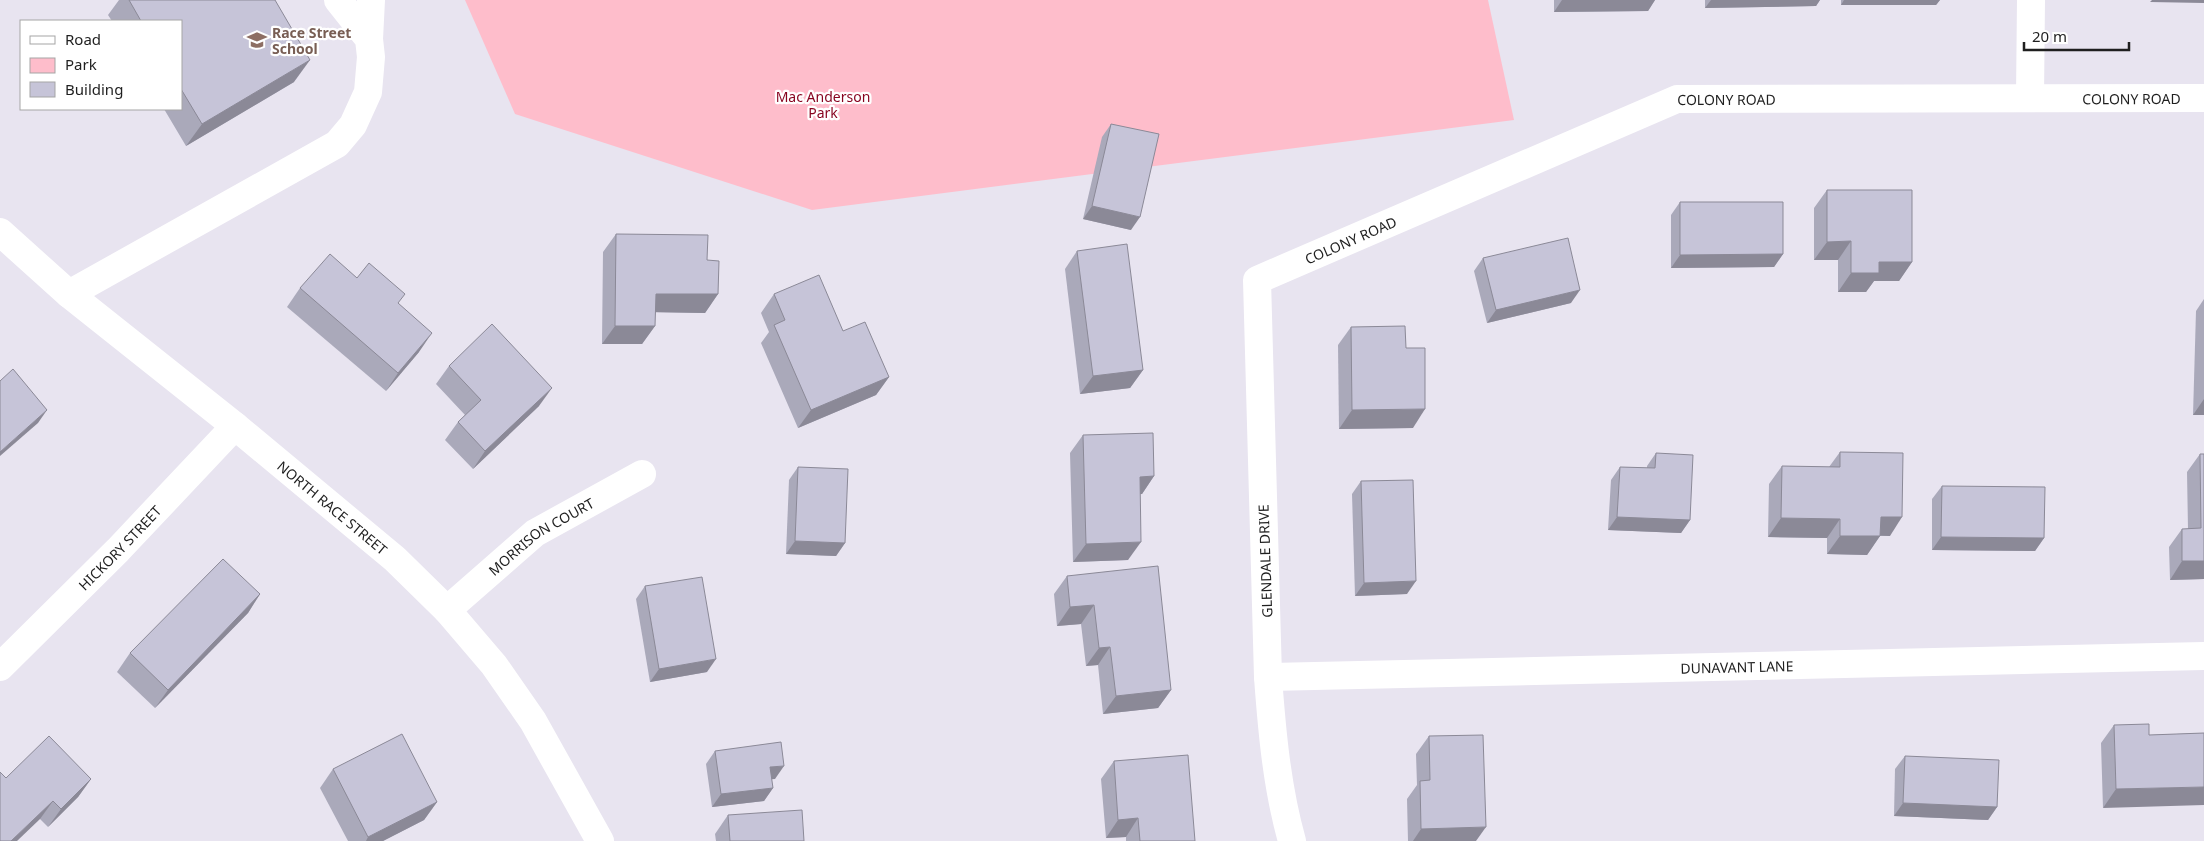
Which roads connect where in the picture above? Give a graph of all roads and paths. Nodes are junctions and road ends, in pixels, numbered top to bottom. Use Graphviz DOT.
graph roads {
  1 [pos="338,0"];
  2 [pos="371,0"];
  3 [pos="2031,0"];
  4 [pos="369,39"];
  5 [pos="2030,97"];
  6 [pos="2204,98"];
  7 [pos="0,232"];
  8 [pos="1257,280"];
  9 [pos="69,294"];
  10 [pos="235,426"];
  11 [pos="642,474"];
  12 [pos="447,610"];
  13 [pos="2204,656"];
  14 [pos="0,667"];
  15 [pos="1268,677"];
  16 [pos="600,841"];
  17 [pos="1292,841"];
  1 -- 4 [label="street"];
  2 -- 4 [label="street"];
  3 -- 5 [label="street"];
  4 -- 9 [label="street"];
  5 -- 6 [label="street, COLONY ROAD"];
  5 -- 8 [label="street, COLONY ROAD"];
  7 -- 9 [label="street, NORTH RACE STREET"];
  8 -- 15 [label="street, GLENDALE DRIVE"];
  9 -- 10 [label="street, NORTH RACE STREET"];
  10 -- 12 [label="street, NORTH RACE STREET"];
  10 -- 14 [label="street, HICKORY STREET"];
  11 -- 12 [label="street, MORRISON COURT"];
  12 -- 16 [label="street, NORTH RACE STREET"];
  13 -- 15 [label="street, DUNAVANT LANE"];
  15 -- 17 [label="street, GLENDALE DRIVE"];
}
